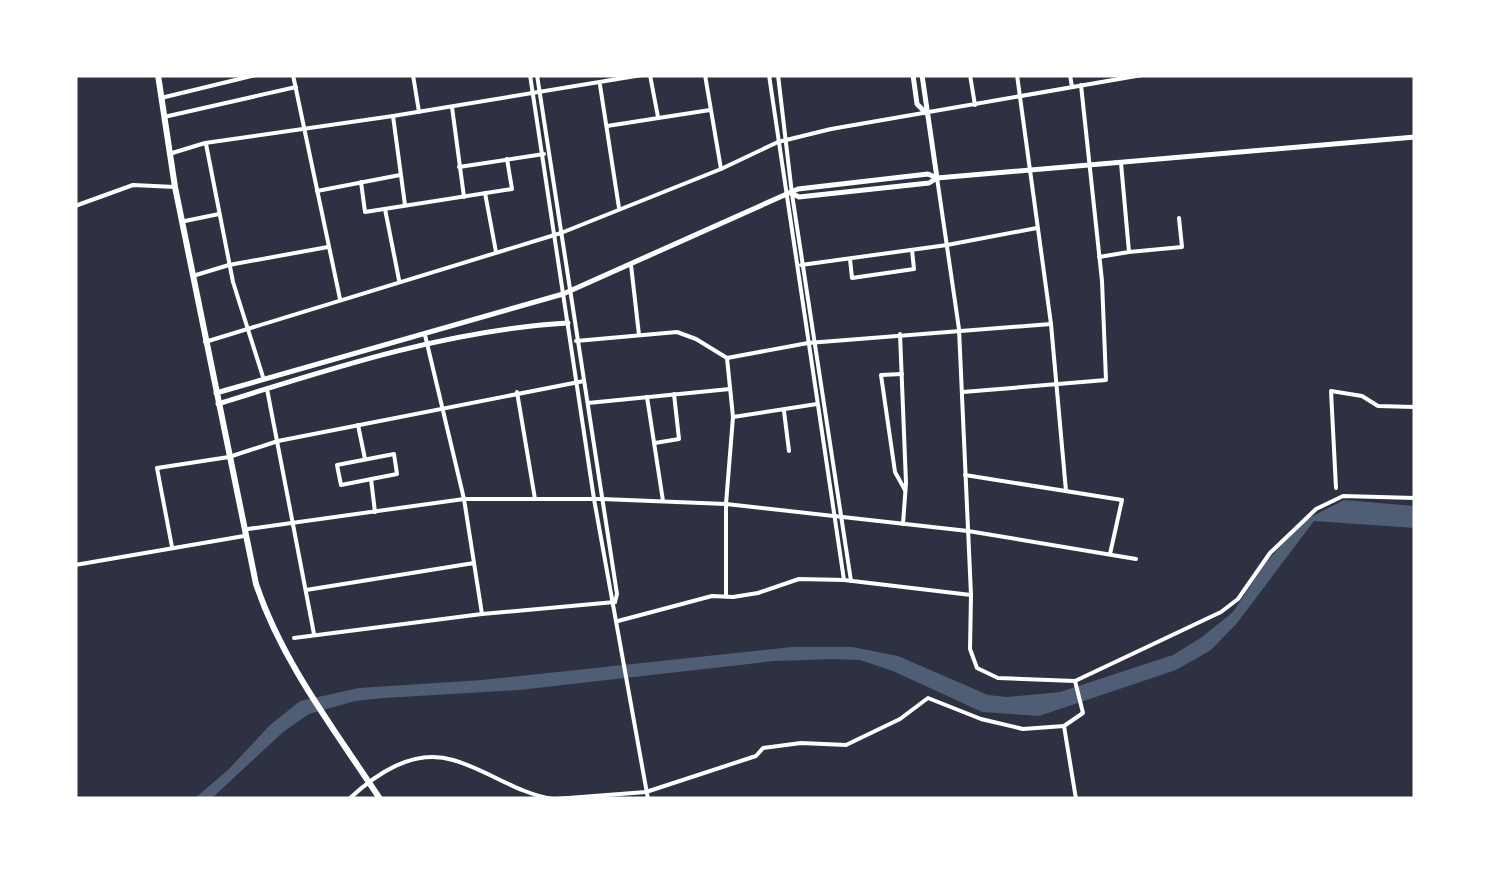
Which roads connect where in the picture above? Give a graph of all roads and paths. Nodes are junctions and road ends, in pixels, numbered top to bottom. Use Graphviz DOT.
graph roads {
  1 [pos="158,75"];
  2 [pos="256,75"];
  3 [pos="293,75"];
  4 [pos="413,75"];
  5 [pos="530,75"];
  6 [pos="537,75"];
  7 [pos="642,75"];
  8 [pos="650,75"];
  9 [pos="705,75"];
  10 [pos="769,75"];
  11 [pos="778,75"];
  12 [pos="913,75"];
  13 [pos="922,75"];
  14 [pos="970,75"];
  15 [pos="1016,75"];
  16 [pos="1070,75"];
  17 [pos="1142,75"];
  18 [pos="600,82"];
  19 [pos="1080,85"];
  20 [pos="296,87"];
  21 [pos="1072,87"];
  22 [pos="540,91"];
  23 [pos="532,92"];
  24 [pos="162,98"];
  25 [pos="1019,98"];
  26 [pos="975,105"];
  27 [pos="452,107"];
  28 [pos="710,110"];
  29 [pos="419,112"];
  30 [pos="926,113"];
  31 [pos="394,116"];
  32 [pos="164,117"];
  33 [pos="658,118"];
  34 [pos="606,126"];
  35 [pos="305,128"];
  36 [pos="1415,137"];
  37 [pos="788,140"];
  38 [pos="778,142"];
  39 [pos="205,143"];
  40 [pos="169,154"];
  41 [pos="545,154"];
  42 [pos="508,160"];
  43 [pos="1121,163"];
  44 [pos="1087,166"];
  45 [pos="460,167"];
  46 [pos="721,168"];
  47 [pos="1029,172"];
  48 [pos="400,174"];
  49 [pos="936,178"];
  50 [pos="361,182"];
  51 [pos="175,188"];
  52 [pos="317,191"];
  53 [pos="485,194"];
  54 [pos="789,195"];
  55 [pos="464,197"];
  56 [pos="405,205"];
  57 [pos="75,206"];
  58 [pos="619,208"];
  59 [pos="385,209"];
  60 [pos="219,214"];
  61 [pos="1179,218"];
  62 [pos="182,222"];
  63 [pos="1037,228"];
  64 [pos="558,234"];
  65 [pos="947,245"];
  66 [pos="328,247"];
  67 [pos="912,250"];
  68 [pos="496,252"];
  69 [pos="1129,252"];
  70 [pos="1098,257"];
  71 [pos="850,258"];
  72 [pos="229,264"];
  73 [pos="630,264"];
  74 [pos="800,265"];
  75 [pos="193,276"];
  76 [pos="400,280"];
  77 [pos="566,294"];
  78 [pos="340,300"];
  79 [pos="568,323"];
  80 [pos="1052,324"];
  81 [pos="246,327"];
  82 [pos="959,329"];
  83 [pos="425,333"];
  84 [pos="900,334"];
  85 [pos="639,335"];
  86 [pos="574,341"];
  87 [pos="205,342"];
  88 [pos="808,342"];
  89 [pos="815,342"];
  90 [pos="428,344"];
  91 [pos="726,358"];
  92 [pos="320,361"];
  93 [pos="324,372"];
  94 [pos="902,374"];
  95 [pos="264,377"];
  96 [pos="580,382"];
  97 [pos="1056,384"];
  98 [pos="730,388"];
  99 [pos="266,389"];
  100 [pos="517,392"];
  101 [pos="962,392"];
  102 [pos="216,393"];
  103 [pos="674,394"];
  104 [pos="648,396"];
  105 [pos="218,404"];
  106 [pos="588,404"];
  107 [pos="817,404"];
  108 [pos="444,406"];
  109 [pos="1415,407"];
  110 [pos="784,410"];
  111 [pos="732,417"];
  112 [pos="358,424"];
  113 [pos="278,442"];
  114 [pos="655,443"];
  115 [pos="788,451"];
  116 [pos="229,457"];
  117 [pos="365,460"];
  118 [pos="965,475"];
  119 [pos="370,479"];
  120 [pos="1336,488"];
  121 [pos="905,490"];
  122 [pos="1066,491"];
  123 [pos="1415,498"];
  124 [pos="535,499"];
  125 [pos="594,499"];
  126 [pos="602,499"];
  127 [pos="464,500"];
  128 [pos="663,502"];
  129 [pos="726,504"];
  130 [pos="375,512"];
  131 [pos="838,517"];
  132 [pos="295,523"];
  133 [pos="903,524"];
  134 [pos="968,531"];
  135 [pos="244,533"];
  136 [pos="172,547"];
  137 [pos="1110,554"];
  138 [pos="1136,559"];
  139 [pos="474,563"];
  140 [pos="75,564"];
  141 [pos="847,581"];
  142 [pos="306,590"];
  143 [pos="971,595"];
  144 [pos="726,596"];
  145 [pos="615,602"];
  146 [pos="482,614"];
  147 [pos="618,621"];
  148 [pos="314,635"];
  149 [pos="294,638"];
  150 [pos="1075,681"];
  151 [pos="1064,726"];
  152 [pos="368,781"];
  153 [pos="647,796"];
  154 [pos="348,799"];
  155 [pos="380,799"];
  156 [pos="555,799"];
  157 [pos="1076,799"];
  1 -- 24 [label="highway"];
  2 -- 24 [label="street"];
  3 -- 20 [label="street"];
  4 -- 29 [label="street"];
  5 -- 23 [label="street"];
  6 -- 22 [label="street"];
  7 -- 18 [label="street"];
  8 -- 33 [label="street"];
  9 -- 28 [label="street"];
  10 -- 38 [label="street"];
  11 -- 37 [label="street"];
  12 -- 30 [label="main road"];
  13 -- 30 [label="main road"];
  14 -- 26 [label="street"];
  15 -- 25 [label="street"];
  16 -- 21 [label="street"];
  17 -- 19 [label="street"];
  18 -- 22 [label="street"];
  18 -- 34 [label="street"];
  19 -- 21 [label="street"];
  19 -- 44 [label="street"];
  20 -- 32 [label="street"];
  20 -- 35 [label="street"];
  21 -- 25 [label="street"];
  22 -- 23 [label="street"];
  22 -- 41 [label="street"];
  23 -- 27 [label="street"];
  23 -- 41 [label="street"];
  24 -- 32 [label="highway"];
  25 -- 26 [label="street"];
  25 -- 47 [label="street"];
  26 -- 30 [label="street"];
  27 -- 29 [label="street"];
  27 -- 45 [label="street"];
  28 -- 33 [label="street"];
  28 -- 46 [label="street"];
  29 -- 31 [label="street"];
  30 -- 37 [label="street"];
  30 -- 49 [label="main road"];
  31 -- 35 [label="street"];
  31 -- 48 [label="street"];
  32 -- 40 [label="highway"];
  33 -- 34 [label="street"];
  34 -- 58 [label="street"];
  35 -- 39 [label="street"];
  35 -- 52 [label="street"];
  36 -- 43 [label="main road"];
  37 -- 38 [label="street"];
  37 -- 54 [label="street"];
  38 -- 46 [label="street"];
  38 -- 54 [label="street"];
  39 -- 40 [label="street"];
  39 -- 60 [label="street"];
  40 -- 51 [label="highway"];
  41 -- 42 [label="street"];
  41 -- 64 [label="street"];
  42 -- 45 [label="street"];
  42 -- 53 [label="street"];
  43 -- 44 [label="main road"];
  43 -- 69 [label="street"];
  44 -- 47 [label="main road"];
  44 -- 70 [label="street"];
  45 -- 55 [label="street"];
  46 -- 58 [label="street"];
  47 -- 49 [label="main road"];
  47 -- 63 [label="street"];
  48 -- 50 [label="street"];
  48 -- 56 [label="street"];
  49 -- 54 [label="main road"];
  49 -- 65 [label="street"];
  50 -- 52 [label="street"];
  50 -- 59 [label="street"];
  51 -- 57 [label="street"];
  51 -- 62 [label="highway"];
  52 -- 66 [label="street"];
  53 -- 55 [label="street"];
  53 -- 68 [label="street"];
  54 -- 73 [label="main road"];
  54 -- 74 [label="street"];
  55 -- 56 [label="street"];
  56 -- 59 [label="street"];
  58 -- 64 [label="street"];
  59 -- 76 [label="street"];
  60 -- 62 [label="street"];
  60 -- 72 [label="street"];
  61 -- 69 [label="street"];
  62 -- 75 [label="highway"];
  63 -- 65 [label="street"];
  63 -- 80 [label="street"];
  64 -- 68 [label="street"];
  64 -- 77 [label="street"];
  65 -- 67 [label="street"];
  65 -- 82 [label="street"];
  66 -- 72 [label="street"];
  66 -- 78 [label="street"];
  67 -- 71 [label="street"];
  67 -- 71 [label="street"];
  68 -- 76 [label="street"];
  69 -- 70 [label="street"];
  70 -- 97 [label="street"];
  71 -- 74 [label="street"];
  72 -- 75 [label="street"];
  72 -- 81 [label="street"];
  73 -- 77 [label="main road"];
  73 -- 85 [label="street"];
  74 -- 88 [label="street"];
  74 -- 89 [label="street"];
  75 -- 87 [label="highway"];
  76 -- 78 [label="street"];
  77 -- 79 [label="street"];
  77 -- 83 [label="main road"];
  77 -- 86 [label="street"];
  78 -- 81 [label="street"];
  79 -- 86 [label="street"];
  79 -- 90 [label="main road"];
  80 -- 82 [label="street"];
  80 -- 97 [label="street"];
  81 -- 87 [label="street"];
  81 -- 95 [label="street"];
  82 -- 84 [label="street"];
  82 -- 101 [label="street"];
  83 -- 90 [label="street"];
  83 -- 92 [label="main road"];
  84 -- 89 [label="street"];
  84 -- 94 [label="street"];
  85 -- 86 [label="street"];
  85 -- 91 [label="street"];
  86 -- 96 [label="street"];
  87 -- 102 [label="highway"];
  88 -- 89 [label="street"];
  88 -- 91 [label="street"];
  88 -- 107 [label="street"];
  89 -- 131 [label="street"];
  90 -- 93 [label="main road"];
  90 -- 108 [label="street"];
  91 -- 98 [label="street"];
  92 -- 93 [label="main road"];
  92 -- 95 [label="main road"];
  93 -- 99 [label="main road"];
  94 -- 121 [label="street"];
  94 -- 121 [label="street"];
  95 -- 102 [label="main road"];
  96 -- 100 [label="street"];
  96 -- 106 [label="street"];
  96 -- 125 [label="street"];
  97 -- 101 [label="street"];
  97 -- 122 [label="street"];
  98 -- 103 [label="street"];
  98 -- 111 [label="street"];
  99 -- 105 [label="main road"];
  99 -- 113 [label="street"];
  100 -- 108 [label="street"];
  100 -- 124 [label="street"];
  101 -- 118 [label="street"];
  102 -- 105 [label="highway"];
  103 -- 104 [label="street"];
  103 -- 114 [label="street"];
  104 -- 106 [label="street"];
  104 -- 114 [label="street"];
  105 -- 116 [label="highway"];
  106 -- 126 [label="street"];
  107 -- 110 [label="street"];
  107 -- 131 [label="street"];
  108 -- 112 [label="street"];
  108 -- 127 [label="street"];
  109 -- 120 [label="street"];
  110 -- 111 [label="street"];
  110 -- 115 [label="street"];
  111 -- 129 [label="street"];
  112 -- 113 [label="street"];
  112 -- 117 [label="street"];
  113 -- 116 [label="street"];
  113 -- 132 [label="street"];
  114 -- 128 [label="street"];
  116 -- 135 [label="highway"];
  116 -- 136 [label="street"];
  117 -- 119 [label="street"];
  117 -- 119 [label="street"];
  118 -- 122 [label="street"];
  118 -- 134 [label="street"];
  119 -- 130 [label="street"];
  121 -- 133 [label="street"];
  122 -- 137 [label="street"];
  123 -- 150 [label="street"];
  124 -- 125 [label="street"];
  124 -- 127 [label="street"];
  125 -- 126 [label="street"];
  125 -- 145 [label="street"];
  126 -- 128 [label="street"];
  126 -- 145 [label="street"];
  127 -- 130 [label="street"];
  127 -- 139 [label="street"];
  128 -- 129 [label="street"];
  129 -- 131 [label="street"];
  129 -- 144 [label="street"];
  130 -- 132 [label="street"];
  131 -- 133 [label="street"];
  131 -- 141 [label="street"];
  132 -- 135 [label="street"];
  132 -- 142 [label="street"];
  133 -- 134 [label="street"];
  134 -- 137 [label="street"];
  134 -- 143 [label="street"];
  135 -- 136 [label="street"];
  135 -- 152 [label="highway"];
  136 -- 140 [label="street"];
  137 -- 138 [label="street"];
  139 -- 142 [label="street"];
  139 -- 146 [label="street"];
  141 -- 143 [label="street"];
  141 -- 144 [label="street"];
  142 -- 148 [label="street"];
  143 -- 150 [label="street"];
  144 -- 147 [label="street"];
  145 -- 146 [label="street"];
  145 -- 147 [label="street"];
  146 -- 148 [label="street"];
  147 -- 153 [label="street"];
  148 -- 149 [label="street"];
  150 -- 151 [label="street"];
  151 -- 153 [label="street"];
  151 -- 157 [label="street"];
  152 -- 154 [label="street"];
  152 -- 155 [label="highway"];
  152 -- 156 [label="street"];
  153 -- 156 [label="street"];
}
